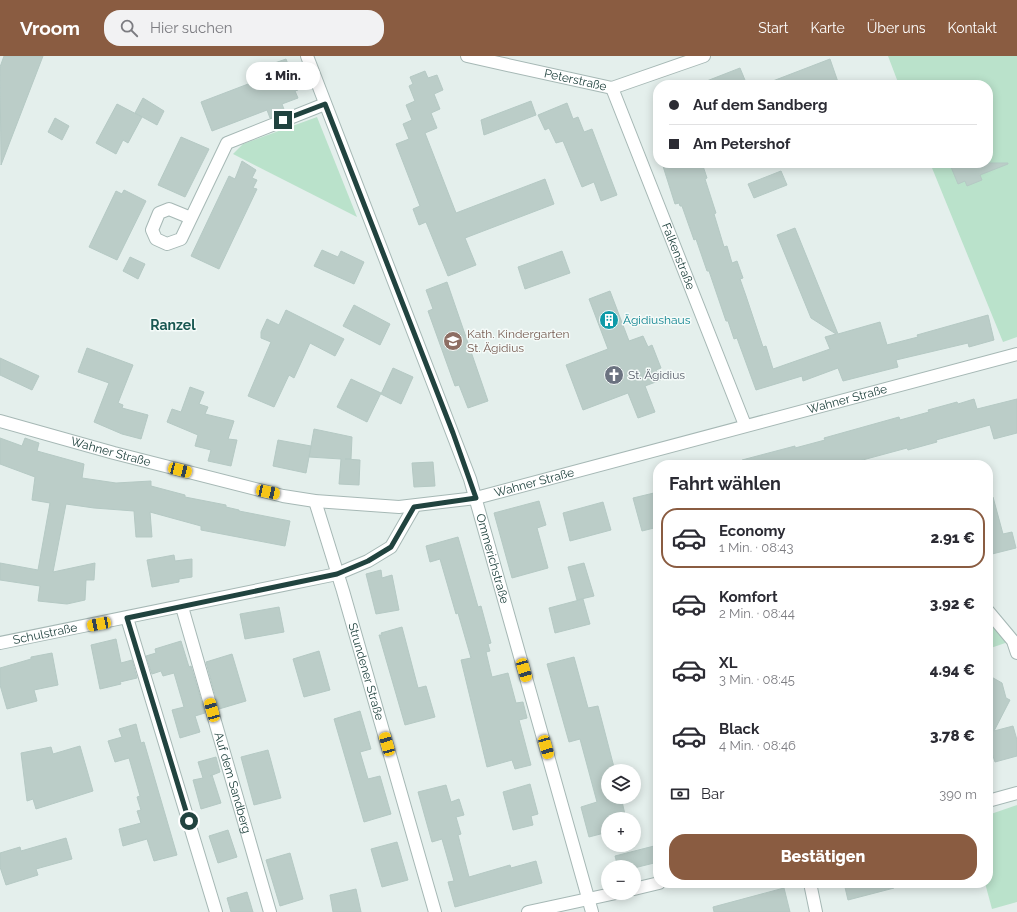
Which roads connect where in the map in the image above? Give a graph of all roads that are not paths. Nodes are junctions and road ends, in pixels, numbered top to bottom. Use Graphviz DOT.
graph roads {
  1 [pos="307,56"];
  2 [pos="467,56"];
  3 [pos="704,56"];
  4 [pos="612,88"];
  5 [pos="325,104"];
  6 [pos="192,218"];
  7 [pos="1017,354"];
  8 [pos="0,421"];
  9 [pos="745,426"];
  10 [pos="476,498"];
  11 [pos="315,501"];
  12 [pos="414,507"];
  13 [pos="337,574"];
  14 [pos="182,607"];
  15 [pos="993,616"];
  16 [pos="127,618"];
  17 [pos="0,643"];
  18 [pos="1017,653"];
  19 [pos="1017,793"];
  20 [pos="993,800"];
  21 [pos="653,884"];
  22 [pos="641,887"];
  23 [pos="811,888"];
  24 [pos="601,897"];
  25 [pos="588,900"];
  26 [pos="216,912"];
  27 [pos="270,912"];
  28 [pos="435,912"];
  29 [pos="528,912"];
  30 [pos="592,912"];
  31 [pos="816,912"];
  1 -- 5 [label="street, Ommerichstraße"];
  2 -- 4 [label="street, Peterstraße"];
  3 -- 4 [label="street, Peterstraße"];
  4 -- 9 [label="street, Falkenstraße"];
  5 -- 6 [label="street"];
  5 -- 10 [label="street, Ommerichstraße"];
  7 -- 9 [label="street, Wahner Straße"];
  8 -- 11 [label="street, Wahner Straße"];
  9 -- 10 [label="street, Wahner Straße"];
  10 -- 12 [label="street, Wahner Straße"];
  10 -- 25 [label="street, Ommerichstraße"];
  11 -- 12 [label="street, Wahner Straße"];
  11 -- 13 [label="street, Strundener Straße"];
  12 -- 13 [label="street, Schulstraße"];
  13 -- 14 [label="street, Schulstraße"];
  13 -- 28 [label="street, Strundener Straße"];
  14 -- 16 [label="street, Schulstraße"];
  14 -- 27 [label="street, Auf dem Sandberg"];
  15 -- 18 [label="street"];
  16 -- 17 [label="street, Schulstraße"];
  16 -- 26 [label="street"];
  19 -- 20 [label="street"];
  21 -- 22 [label="street"];
  23 -- 31 [label="street"];
  24 -- 25 [label="street"];
  25 -- 29 [label="street"];
  25 -- 30 [label="street, Ommerichstraße"];
}
